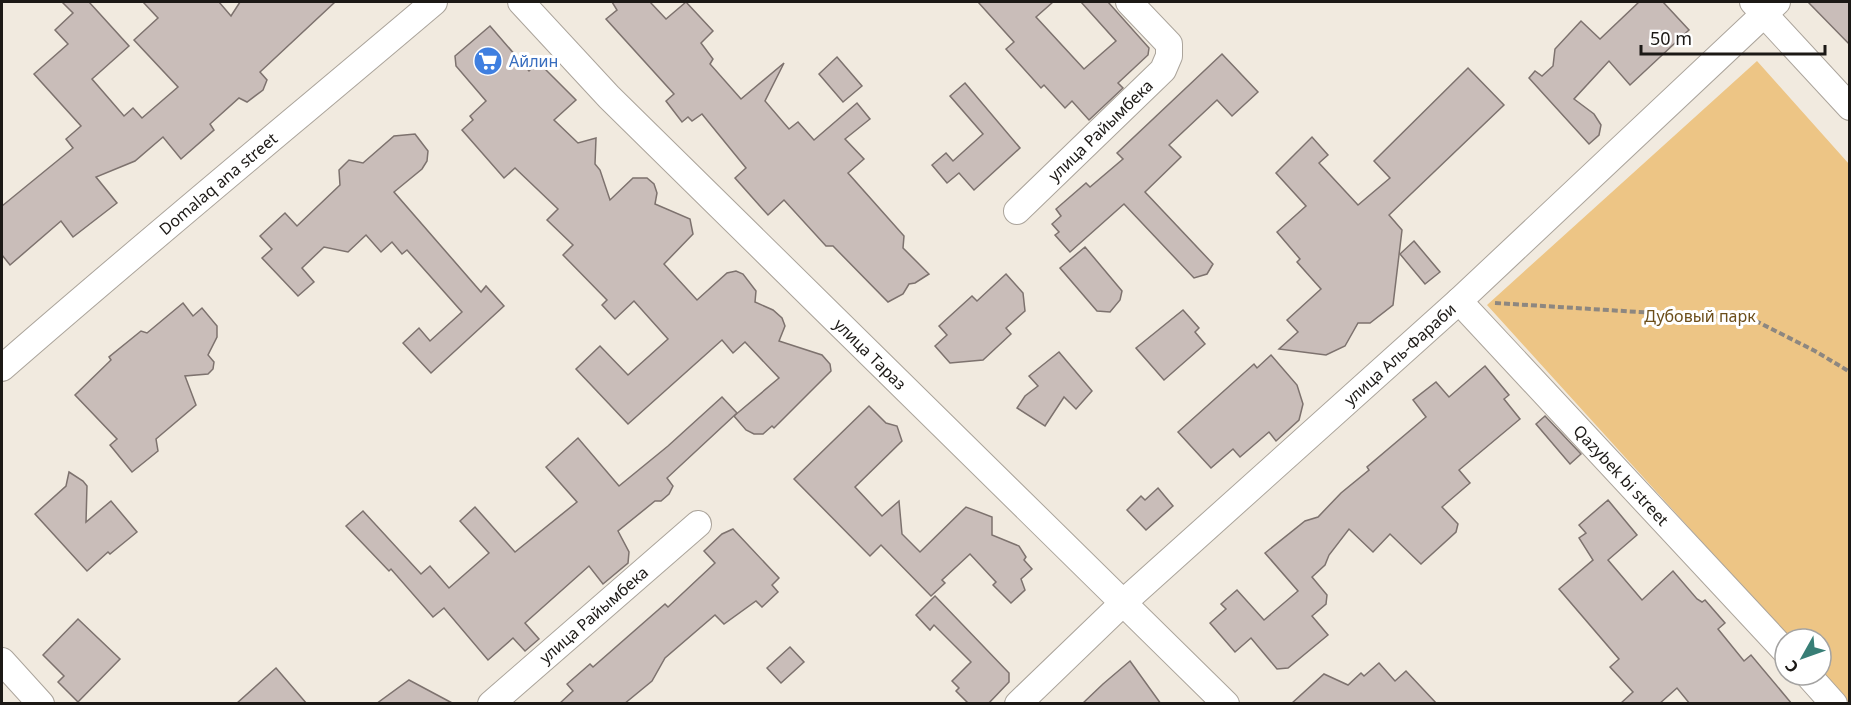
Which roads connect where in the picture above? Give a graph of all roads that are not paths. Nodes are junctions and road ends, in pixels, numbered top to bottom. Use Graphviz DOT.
graph roads {
  1 [pos="434,2"];
  2 [pos="521,2"];
  3 [pos="1129,2"];
  4 [pos="1765,5"];
  5 [pos="1850,107"];
  6 [pos="1017,212"];
  7 [pos="1459,301"];
  8 [pos="2,369"];
  9 [pos="698,524"];
  10 [pos="1125,601"];
  11 [pos="1773,638"];
  12 [pos="2,661"];
  13 [pos="1819,687"];
  14 [pos="41,704"];
  15 [pos="491,704"];
  16 [pos="1018,704"];
  17 [pos="1226,704"];
  18 [pos="1834,704"];
  1 -- 8 [label="street, Domalaq ana street"];
  2 -- 10 [label="street, улица Тараз"];
  3 -- 6 [label="street, улица Райымбека"];
  4 -- 5 [label="street"];
  4 -- 7 [label="street, улица Аль-Фараби"];
  7 -- 10 [label="street, улица Аль-Фараби"];
  7 -- 11 [label="street, Qazybek bi street"];
  9 -- 15 [label="street, улица Райымбека"];
  10 -- 16 [label="street, улица Аль-Фараби"];
  10 -- 17 [label="street, улица Тараз"];
  12 -- 14 [label="street"];
  13 -- 18 [label="street"];
}
